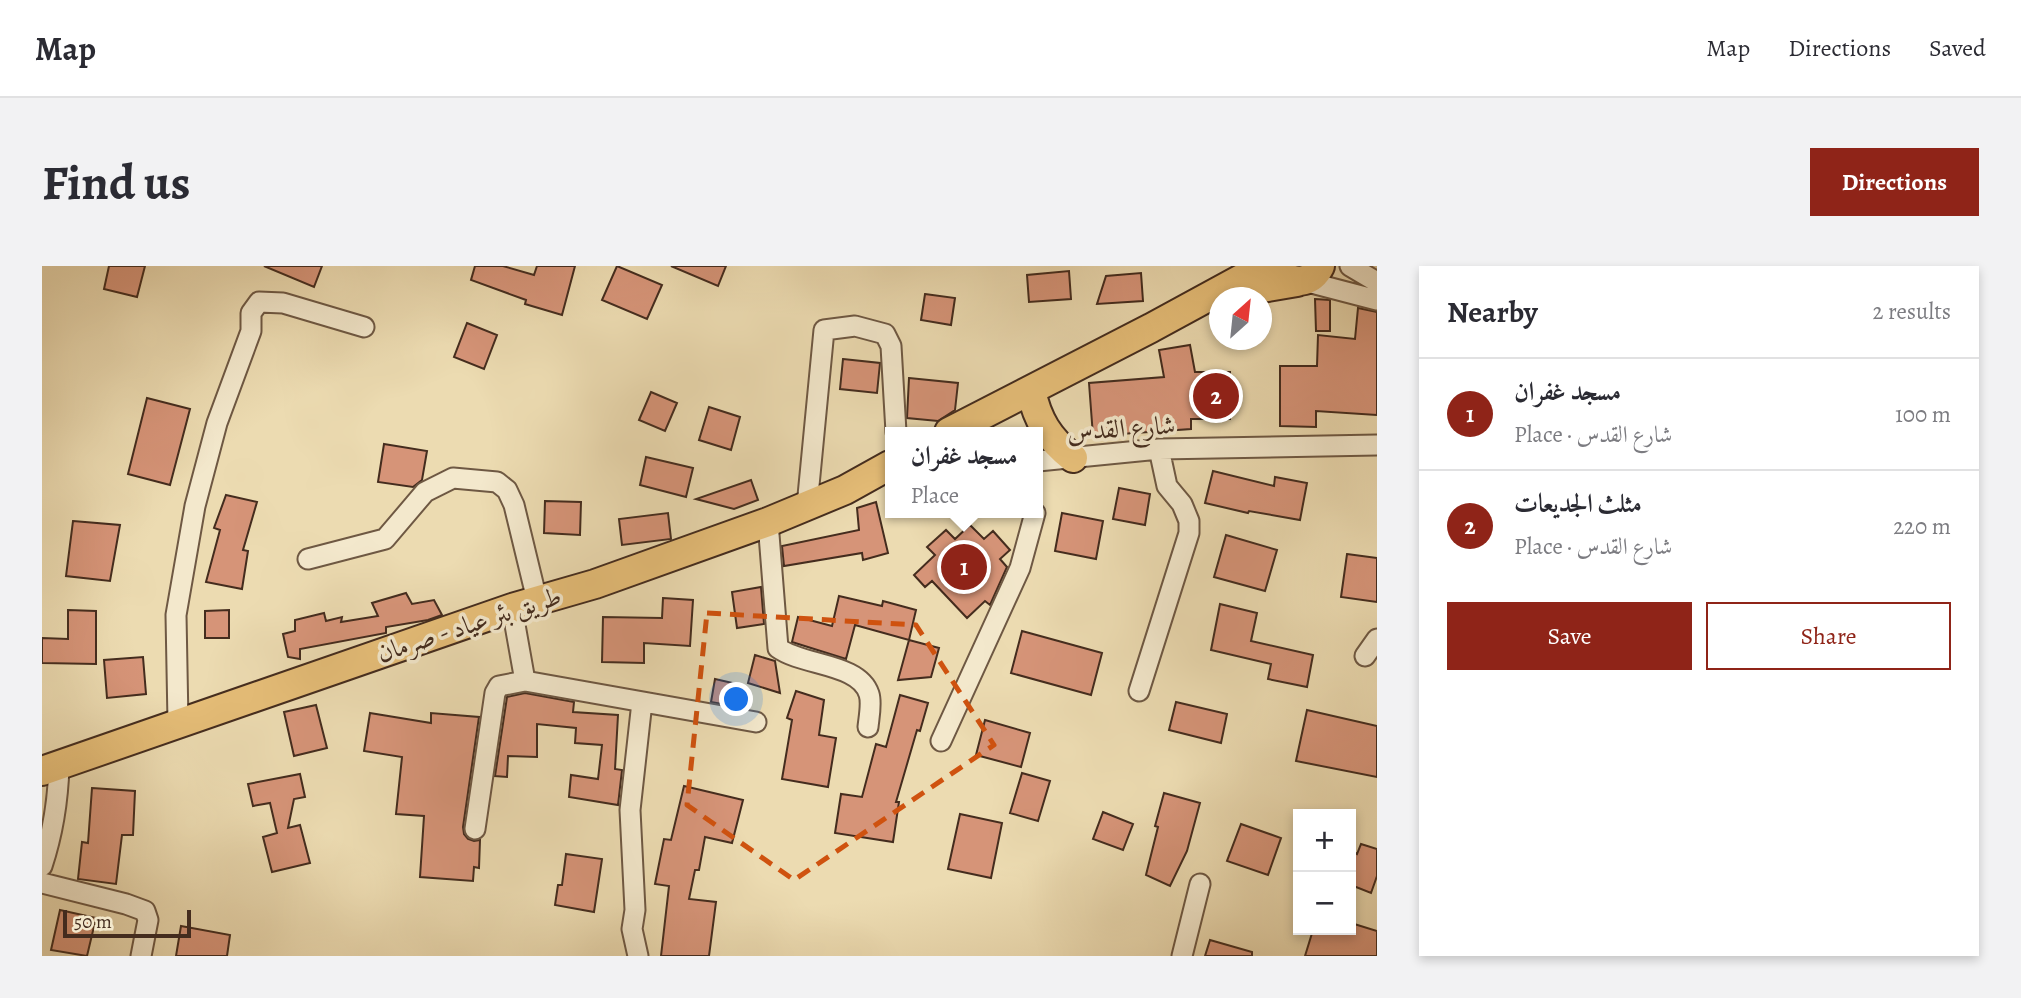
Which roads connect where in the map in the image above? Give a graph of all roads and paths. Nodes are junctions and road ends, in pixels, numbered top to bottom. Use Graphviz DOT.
graph roads {
  1 [pos="1265,266"];
  2 [pos="1350,266"];
  3 [pos="1308,272"];
  4 [pos="1377,282"];
  5 [pos="1265,287"];
  6 [pos="1377,300"];
  7 [pos="1209,307"];
  8 [pos="364,327"];
  9 [pos="1151,328"];
  10 [pos="1031,390"];
  11 [pos="897,427"];
  12 [pos="959,427"];
  13 [pos="1377,445"];
  14 [pos="1159,449"];
  15 [pos="1073,458"];
  16 [pos="1043,461"];
  17 [pos="885,468"];
  18 [pos="885,482"];
  19 [pos="845,490"];
  20 [pos="807,506"];
  21 [pos="1034,518"];
  22 [pos="768,522"];
  23 [pos="308,559"];
  24 [pos="525,604"];
  25 [pos="1377,639"];
  26 [pos="1365,656"];
  27 [pos="525,681"];
  28 [pos="1139,691"];
  29 [pos="642,702"];
  30 [pos="178,722"];
  31 [pos="756,722"];
  32 [pos="868,727"];
  33 [pos="942,741"];
  34 [pos="51,768"];
  35 [pos="475,828"];
  36 [pos="42,866"];
  37 [pos="42,883"];
  38 [pos="1200,884"];
  39 [pos="141,956"];
  40 [pos="638,956"];
  41 [pos="1182,956"];
  1 -- 9 [label="highway"];
  2 -- 4 [label="street"];
  3 -- 5 [label="highway"];
  3 -- 6 [label="street"];
  7 -- 9 [label="highway"];
  8 -- 30 [label="street"];
  9 -- 10 [label="highway"];
  10 -- 12 [label="highway"];
  10 -- 15 [label="highway"];
  11 -- 20 [label="street"];
  13 -- 14 [label="street, شارع القدس"];
  14 -- 15 [label="street, شارع القدس"];
  14 -- 28 [label="street"];
  15 -- 16 [label="street, شارع القدس"];
  17 -- 19 [label="highway, طريق بئر عياد - صرمان"];
  18 -- 19 [label="street"];
  19 -- 20 [label="highway, طريق بئر عياد - صرمان"];
  20 -- 22 [label="highway, طريق بئر عياد - صرمان"];
  21 -- 33 [label="street"];
  22 -- 24 [label="highway, طريق بئر عياد - صرمان"];
  22 -- 32 [label="street"];
  23 -- 24 [label="street"];
  24 -- 27 [label="street"];
  24 -- 30 [label="highway, طريق بئر عياد - صرمان"];
  25 -- 26 [label="street"];
  27 -- 29 [label="street"];
  27 -- 35 [label="street"];
  29 -- 31 [label="street"];
  29 -- 40 [label="street"];
  30 -- 34 [label="highway, طريق بئر عياد - صرمان"];
  34 -- 36 [label="street"];
  37 -- 39 [label="street"];
  38 -- 41 [label="street"];
}
